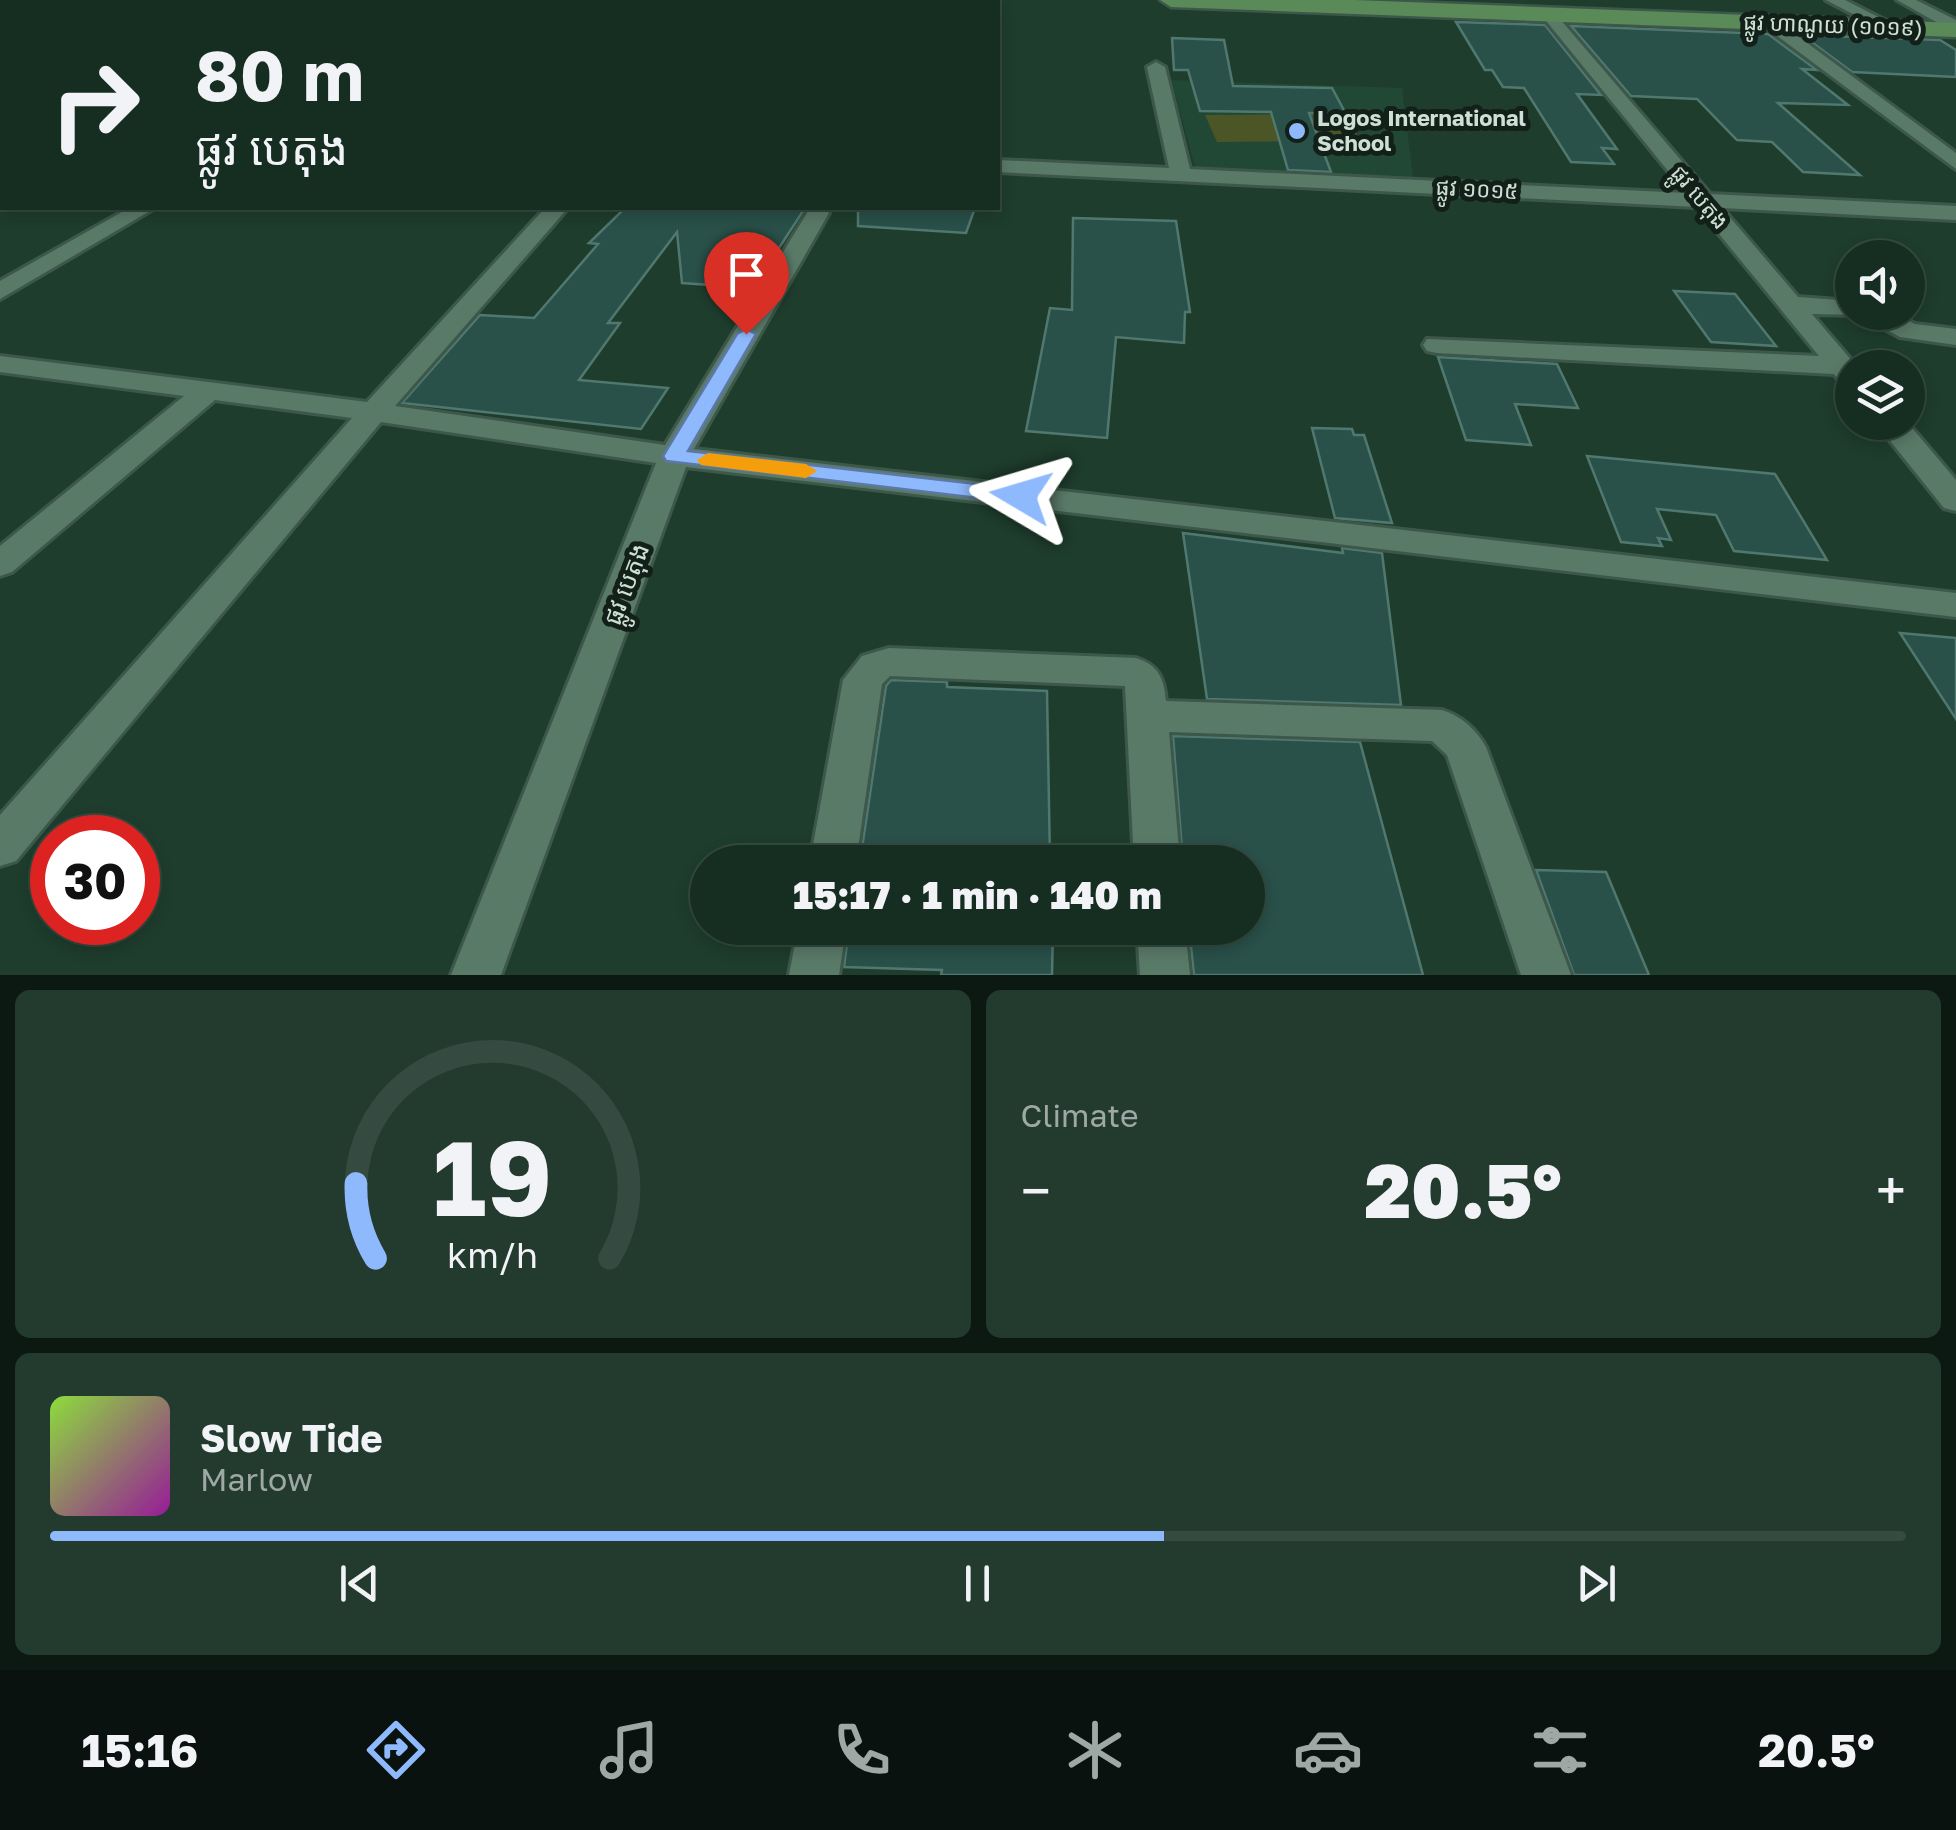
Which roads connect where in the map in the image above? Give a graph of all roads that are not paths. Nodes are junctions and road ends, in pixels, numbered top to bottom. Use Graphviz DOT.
graph roads {
  1 [pos="1171,0"];
  2 [pos="1326,0"];
  3 [pos="1833,0"];
  4 [pos="1904,0"];
  5 [pos="1548,14"];
  6 [pos="1878,21"];
  7 [pos="1770,23"];
  8 [pos="1947,28"];
  9 [pos="1156,68"];
  10 [pos="1956,163"];
  11 [pos="1000,166"];
  12 [pos="1180,176"];
  13 [pos="1702,200"];
  14 [pos="141,210"];
  15 [pos="555,210"];
  16 [pos="1956,212"];
  17 [pos="818,213"];
  18 [pos="0,291"];
  19 [pos="1790,304"];
  20 [pos="1835,308"];
  21 [pos="1908,330"];
  22 [pos="1956,337"];
  23 [pos="1437,345"];
  24 [pos="1835,358"];
  25 [pos="0,364"];
  26 [pos="1835,371"];
  27 [pos="210,390"];
  28 [pos="374,412"];
  29 [pos="1905,440"];
  30 [pos="674,456"];
  31 [pos="1956,501"];
  32 [pos="0,564"];
  33 [pos="1956,605"];
  34 [pos="1147,716"];
  35 [pos="836,845"];
  36 [pos="1156,845"];
  37 [pos="0,847"];
  38 [pos="819,945"];
  39 [pos="1162,945"];
  40 [pos="476,975"];
  41 [pos="814,975"];
  42 [pos="1164,975"];
  43 [pos="1546,975"];
  1 -- 5 [label="main road, ផ្លូវ ហាណូយ (១០១៩)"];
  2 -- 6 [label="main road, ផ្លូវ ហាណូយ (១០១៩)"];
  3 -- 6 [label="street"];
  4 -- 8 [label="street"];
  5 -- 7 [label="main road, ផ្លូវ ហាណូយ (១០១៩)"];
  5 -- 13 [label="street, ផ្លូវ បេតុង"];
  6 -- 8 [label="main road, ផ្លូវ ហាណូយ (១០១៩)"];
  7 -- 8 [label="main road, ផ្លូវ ហាណូយ (១០១៩)"];
  7 -- 10 [label="street"];
  9 -- 12 [label="street"];
  11 -- 12 [label="street, ផ្លូវ ១០១៥"];
  12 -- 13 [label="street, ផ្លូវ ១០១៥"];
  13 -- 16 [label="street, ផ្លូវ ១០១៥"];
  13 -- 19 [label="street, ផ្លូវ បេតុង"];
  14 -- 18 [label="street"];
  15 -- 28 [label="street"];
  17 -- 30 [label="street, ផ្លូវ បេតុង"];
  19 -- 20 [label="street"];
  19 -- 24 [label="street, ផ្លូវ បេតុង"];
  21 -- 22 [label="street"];
  23 -- 26 [label="street"];
  25 -- 27 [label="street"];
  27 -- 28 [label="street"];
  27 -- 32 [label="street"];
  28 -- 30 [label="street"];
  28 -- 37 [label="street"];
  29 -- 31 [label="street"];
  30 -- 33 [label="street"];
  30 -- 40 [label="street, ផ្លូវ បេតុង"];
  34 -- 35 [label="street"];
  34 -- 36 [label="street"];
  34 -- 43 [label="street"];
  38 -- 41 [label="street"];
  39 -- 42 [label="street"];
}
